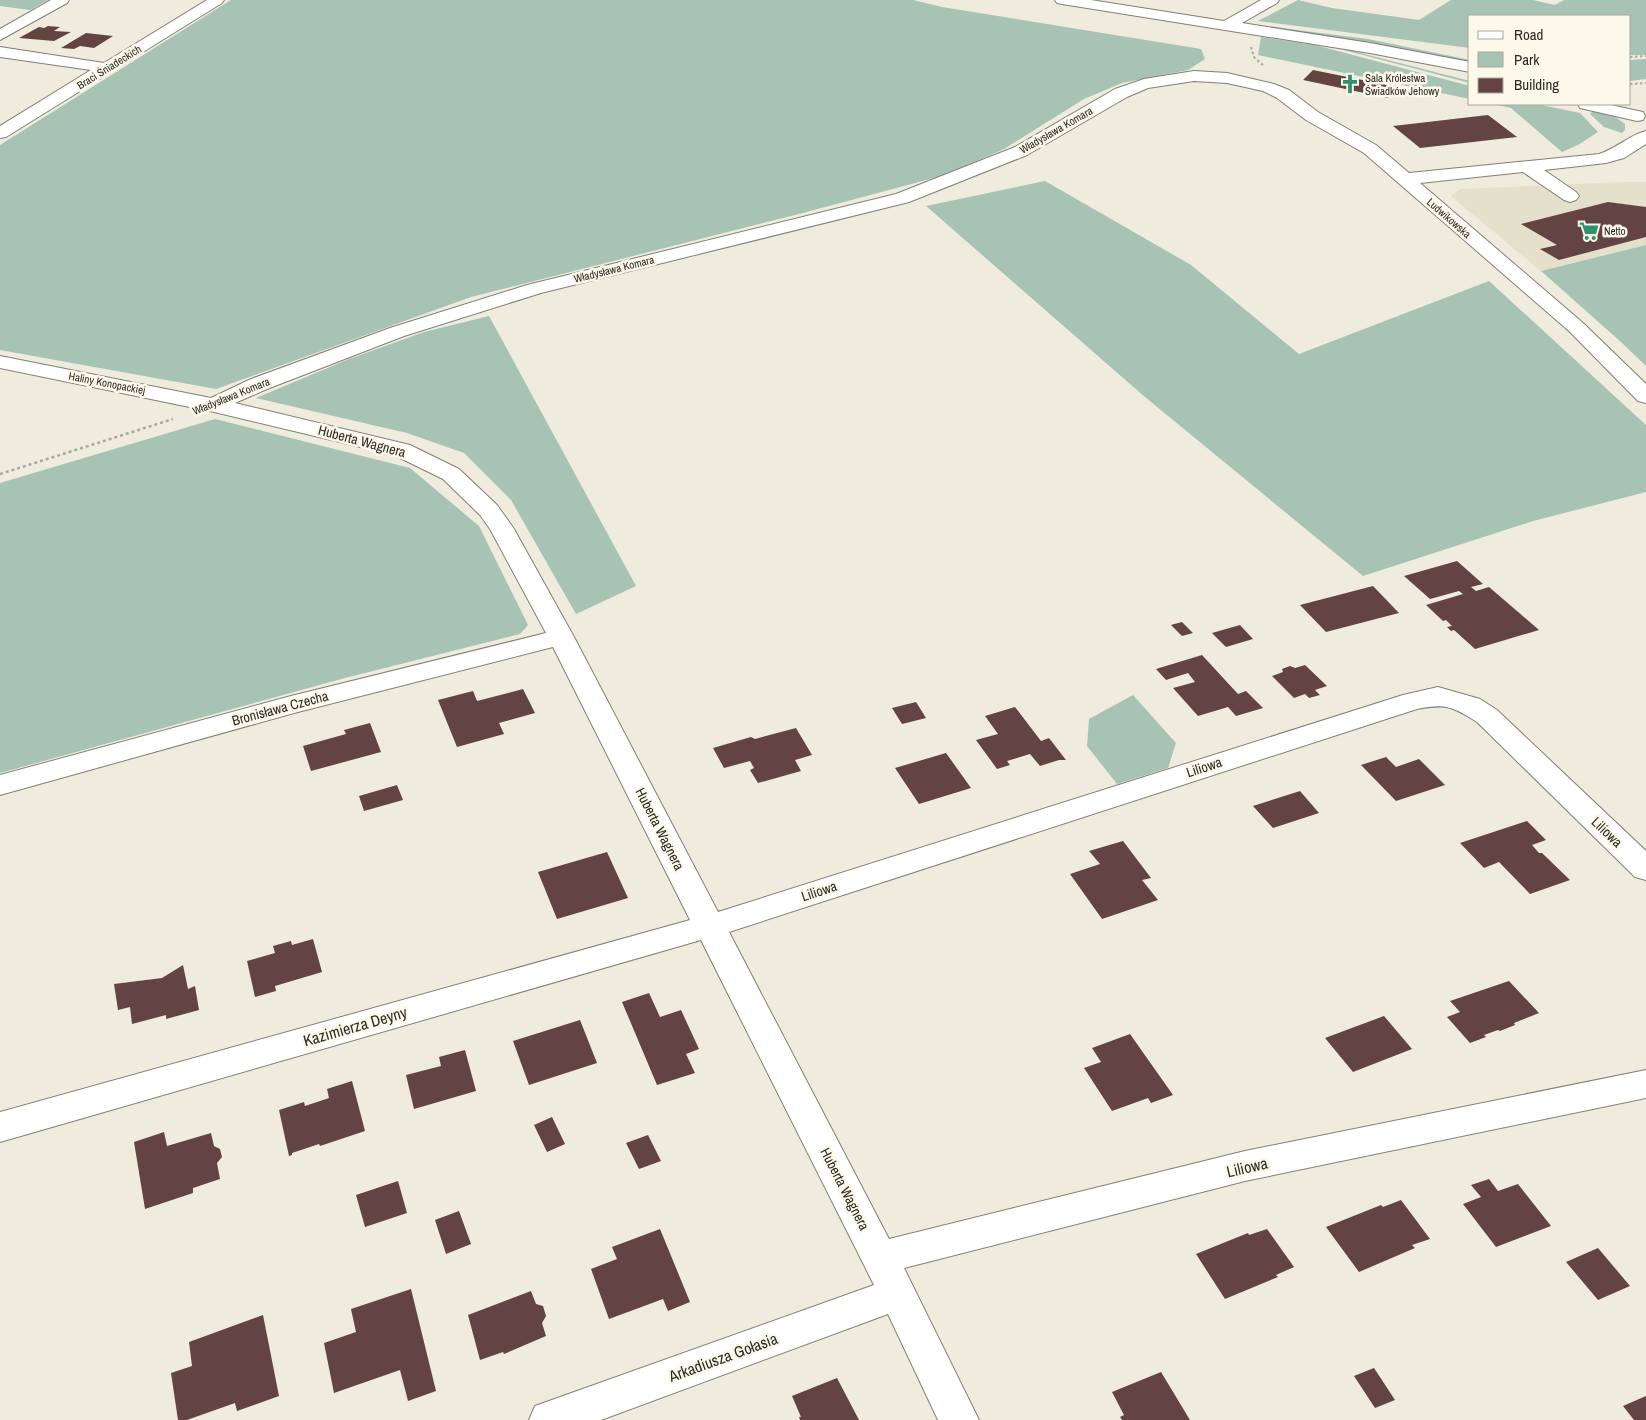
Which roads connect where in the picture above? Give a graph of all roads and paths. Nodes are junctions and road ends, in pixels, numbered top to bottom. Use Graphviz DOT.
graph roads {
  1 [pos="62,0"];
  2 [pos="217,0"];
  3 [pos="1062,0"];
  4 [pos="1272,0"];
  5 [pos="1226,26"];
  6 [pos="0,35"];
  7 [pos="1322,41"];
  8 [pos="0,52"];
  9 [pos="1646,56"];
  10 [pos="1631,57"];
  11 [pos="1468,67"];
  12 [pos="107,68"];
  13 [pos="1227,78"];
  14 [pos="1468,78"];
  15 [pos="1646,83"];
  16 [pos="1631,84"];
  17 [pos="1600,105"];
  18 [pos="1640,108"];
  19 [pos="0,133"];
  20 [pos="1646,136"];
  21 [pos="1579,161"];
  22 [pos="1528,167"];
  23 [pos="1404,179"];
  24 [pos="1570,196"];
  25 [pos="0,362"];
  26 [pos="1646,396"];
  27 [pos="214,405"];
  28 [pos="0,474"];
  29 [pos="561,637"];
  30 [pos="0,785"];
  31 [pos="1646,869"];
  32 [pos="710,926"];
  33 [pos="1646,1084"];
  34 [pos="0,1127"];
  35 [pos="880,1258"];
  36 [pos="898,1293"];
  37 [pos="549,1420"];
  38 [pos="960,1420"];
  1 -- 6 [label="street"];
  2 -- 12 [label="street, Braci Śniadeckich"];
  3 -- 5 [label="street"];
  4 -- 5 [label="street"];
  5 -- 7 [label="street"];
  7 -- 11 [label="street"];
  7 -- 14 [label="street"];
  8 -- 12 [label="street"];
  9 -- 10 [label="path"];
  12 -- 19 [label="street, Braci Śniadeckich"];
  13 -- 23 [label="street, Ludwikowska"];
  13 -- 27 [label="street, Władysława Komara"];
  15 -- 16 [label="path"];
  17 -- 18 [label="street"];
  18 -- 21 [label="street"];
  20 -- 21 [label="street"];
  21 -- 22 [label="street"];
  22 -- 23 [label="street"];
  22 -- 24 [label="street"];
  23 -- 26 [label="street, Ludwikowska"];
  25 -- 27 [label="street, Haliny Konopackiej"];
  27 -- 28 [label="path, Władysława Komara"];
  27 -- 29 [label="street, Huberta Wagnera"];
  29 -- 30 [label="street, Bronisława Czecha"];
  29 -- 32 [label="street, Huberta Wagnera"];
  31 -- 32 [label="street, Liliowa"];
  32 -- 34 [label="street, Kazimierza Deyny"];
  32 -- 35 [label="street, Huberta Wagnera"];
  33 -- 35 [label="street, Liliowa"];
  35 -- 36 [label="street, Huberta Wagnera"];
  36 -- 37 [label="street, Arkadiusza Gołasia"];
  36 -- 38 [label="street, Huberta Wagnera"];
}
